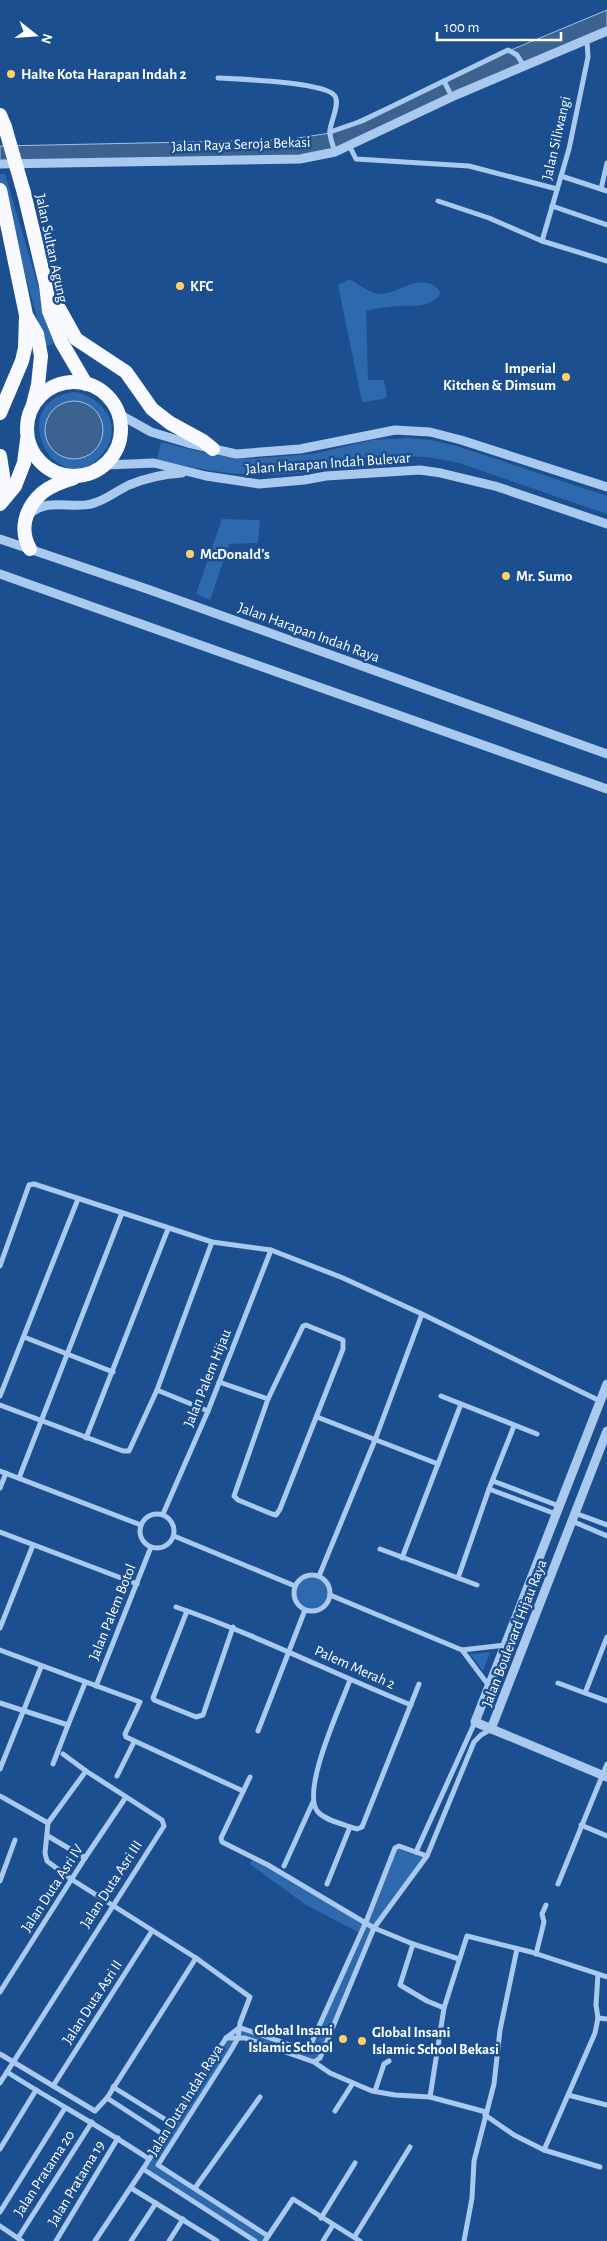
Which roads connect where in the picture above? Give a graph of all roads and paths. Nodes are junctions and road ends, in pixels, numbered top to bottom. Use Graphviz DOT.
graph roads {
  1 [pos="607,31"];
  2 [pos="587,41"];
  3 [pos="523,65"];
  4 [pos="218,78"];
  5 [pos="445,82"];
  6 [pos="452,96"];
  7 [pos="2,121"];
  8 [pos="330,132"];
  9 [pos="349,145"];
  10 [pos="334,149"];
  11 [pos="607,163"];
  12 [pos="0,164"];
  13 [pos="561,176"];
  14 [pos="557,189"];
  15 [pos="0,190"];
  16 [pos="604,190"];
  17 [pos="438,201"];
  18 [pos="552,206"];
  19 [pos="607,225"];
  20 [pos="542,241"];
  21 [pos="607,261"];
  22 [pos="46,285"];
  23 [pos="26,315"];
  24 [pos="86,384"];
  25 [pos="32,408"];
  26 [pos="0,414"];
  27 [pos="119,414"];
  28 [pos="28,434"];
  29 [pos="213,450"];
  30 [pos="0,456"];
  31 [pos="106,464"];
  32 [pos="187,473"];
  33 [pos="77,477"];
  34 [pos="607,487"];
  35 [pos="1,502"];
  36 [pos="25,520"];
  37 [pos="607,524"];
  38 [pos="0,539"];
  39 [pos="30,549"];
  40 [pos="0,574"];
  41 [pos="607,754"];
  42 [pos="607,789"];
  43 [pos="78,1199"];
  44 [pos="122,1213"];
  45 [pos="168,1229"];
  46 [pos="212,1242"];
  47 [pos="271,1250"];
  48 [pos="0,1266"];
  49 [pos="422,1314"];
  50 [pos="24,1337"];
  51 [pos="68,1355"];
  52 [pos="113,1372"];
  53 [pos="219,1382"];
  54 [pos="607,1384"];
  55 [pos="157,1390"];
  56 [pos="0,1396"];
  57 [pos="441,1396"];
  58 [pos="268,1399"];
  59 [pos="600,1401"];
  60 [pos="461,1404"];
  61 [pos="0,1405"];
  62 [pos="208,1411"];
  63 [pos="317,1418"];
  64 [pos="42,1421"];
  65 [pos="514,1426"];
  66 [pos="607,1430"];
  67 [pos="537,1434"];
  68 [pos="86,1438"];
  69 [pos="374,1440"];
  70 [pos="438,1464"];
  71 [pos="3,1472"];
  72 [pos="19,1478"];
  73 [pos="493,1481"];
  74 [pos="0,1488"];
  75 [pos="489,1489"];
  76 [pos="558,1510"];
  77 [pos="163,1514"];
  78 [pos="573,1517"];
  79 [pos="141,1525"];
  80 [pos="607,1525"];
  81 [pos="0,1532"];
  82 [pos="174,1536"];
  83 [pos="607,1536"];
  84 [pos="33,1545"];
  85 [pos="151,1547"];
  86 [pos="380,1549"];
  87 [pos="402,1558"];
  88 [pos="319,1576"];
  89 [pos="458,1578"];
  90 [pos="137,1584"];
  91 [pos="477,1585"];
  92 [pos="295,1586"];
  93 [pos="330,1595"];
  94 [pos="524,1598"];
  95 [pos="540,1604"];
  96 [pos="176,1607"];
  97 [pos="305,1610"];
  98 [pos="187,1611"];
  99 [pos="233,1627"];
  100 [pos="0,1628"];
  101 [pos="607,1637"];
  102 [pos="505,1645"];
  103 [pos="0,1650"];
  104 [pos="462,1650"];
  105 [pos="289,1651"];
  106 [pos="41,1667"];
  107 [pos="350,1680"];
  108 [pos="85,1683"];
  109 [pos="558,1683"];
  110 [pos="419,1684"];
  111 [pos="96,1686"];
  112 [pos="489,1686"];
  113 [pos="586,1693"];
  114 [pos="607,1701"];
  115 [pos="0,1703"];
  116 [pos="411,1705"];
  117 [pos="23,1712"];
  118 [pos="475,1722"];
  119 [pos="68,1725"];
  120 [pos="491,1729"];
  121 [pos="258,1730"];
  122 [pos="134,1742"];
  123 [pos="64,1754"];
  124 [pos="53,1764"];
  125 [pos="607,1764"];
  126 [pos="0,1769"];
  127 [pos="86,1772"];
  128 [pos="117,1776"];
  129 [pos="604,1776"];
  130 [pos="250,1777"];
  131 [pos="243,1791"];
  132 [pos="0,1796"];
  133 [pos="126,1797"];
  134 [pos="313,1802"];
  135 [pos="48,1823"];
  136 [pos="581,1825"];
  137 [pos="350,1827"];
  138 [pos="48,1836"];
  139 [pos="607,1836"];
  140 [pos="16,1840"];
  141 [pos="416,1852"];
  142 [pos="427,1856"];
  143 [pos="85,1858"];
  144 [pos="284,1866"];
  145 [pos="2,1868"];
  146 [pos="71,1879"];
  147 [pos="0,1881"];
  148 [pos="327,1884"];
  149 [pos="558,1884"];
  150 [pos="113,1904"];
  151 [pos="546,1905"];
  152 [pos="366,1922"];
  153 [pos="374,1928"];
  154 [pos="152,1931"];
  155 [pos="413,1944"];
  156 [pos="517,1949"];
  157 [pos="536,1954"];
  158 [pos="196,1958"];
  159 [pos="459,1959"];
  160 [pos="598,1974"];
  161 [pos="607,1976"];
  162 [pos="0,1992"];
  163 [pos="444,2008"];
  164 [pos="598,2018"];
  165 [pos="607,2019"];
  166 [pos="239,2028"];
  167 [pos="226,2038"];
  168 [pos="238,2038"];
  169 [pos="1,2056"];
  170 [pos="13,2061"];
  171 [pos="389,2061"];
  172 [pos="314,2062"];
  173 [pos="6,2072"];
  174 [pos="0,2083"];
  175 [pos="353,2083"];
  176 [pos="53,2086"];
  177 [pos="114,2087"];
  178 [pos="36,2090"];
  179 [pos="375,2091"];
  180 [pos="568,2095"];
  181 [pos="260,2096"];
  182 [pos="430,2097"];
  183 [pos="107,2098"];
  184 [pos="607,2104"];
  185 [pos="65,2108"];
  186 [pos="335,2111"];
  187 [pos="486,2114"];
  188 [pos="92,2122"];
  189 [pos="171,2123"];
  190 [pos="164,2135"];
  191 [pos="118,2138"];
  192 [pos="410,2147"];
  193 [pos="0,2150"];
  194 [pos="544,2150"];
  195 [pos="149,2159"];
  196 [pos="355,2163"];
  197 [pos="600,2168"];
  198 [pos="143,2169"];
  199 [pos="131,2188"];
  200 [pos="195,2188"];
  201 [pos="156,2203"];
  202 [pos="0,2212"];
  203 [pos="320,2218"];
  204 [pos="183,2219"];
  205 [pos="333,2225"];
  206 [pos="0,2226"];
  207 [pos="355,2236"];
  208 [pos="209,2239"];
  209 [pos="266,2239"];
  210 [pos="20,2240"];
  211 [pos="251,2240"];
  212 [pos="56,2241"];
  213 [pos="95,2241"];
  214 [pos="131,2241"];
  215 [pos="169,2241"];
  216 [pos="216,2241"];
  217 [pos="323,2241"];
  218 [pos="360,2241"];
  219 [pos="464,2241"];
  1 -- 2 [label="street, Jalan Raya Seroja Bekasi"];
  2 -- 3 [label="street, Jalan Raya Seroja Bekasi"];
  2 -- 13 [label="street, Jalan Siliwangi"];
  3 -- 5 [label="street"];
  3 -- 6 [label="street, Jalan Raya Seroja Bekasi"];
  4 -- 8 [label="street"];
  5 -- 6 [label="street"];
  5 -- 8 [label="street"];
  6 -- 9 [label="street, Jalan Raya Seroja Bekasi"];
  7 -- 22 [label="highway, Jalan Sultan Agung, bridge"];
  8 -- 10 [label="street"];
  9 -- 10 [label="street, Jalan Raya Seroja Bekasi"];
  9 -- 14 [label="street"];
  10 -- 12 [label="street, Jalan Raya Seroja Bekasi"];
  11 -- 16 [label="street"];
  13 -- 14 [label="street, Jalan Siliwangi"];
  13 -- 16 [label="street"];
  14 -- 18 [label="street, Jalan Siliwangi"];
  15 -- 23 [label="highway"];
  17 -- 20 [label="street"];
  18 -- 19 [label="street"];
  18 -- 20 [label="street, Jalan Siliwangi"];
  20 -- 21 [label="street"];
  22 -- 24 [label="highway, Jalan Sultan Agung"];
  22 -- 29 [label="highway"];
  23 -- 25 [label="highway"];
  23 -- 26 [label="highway"];
  24 -- 25 [label="highway"];
  24 -- 27 [label="highway"];
  25 -- 28 [label="highway"];
  27 -- 29 [label="street, Jalan Harapan Indah Bulevar"];
  27 -- 31 [label="highway"];
  28 -- 33 [label="highway"];
  28 -- 35 [label="highway"];
  29 -- 34 [label="street, Jalan Harapan Indah Bulevar"];
  30 -- 35 [label="highway"];
  31 -- 32 [label="street, Jalan Harapan Indah Bulevar"];
  31 -- 33 [label="highway"];
  32 -- 36 [label="street"];
  32 -- 37 [label="street, Jalan Harapan Indah Bulevar"];
  33 -- 36 [label="highway"];
  36 -- 39 [label="highway"];
  38 -- 39 [label="street, Jalan Harapan Indah Raya"];
  39 -- 41 [label="street, Jalan Harapan Indah Raya"];
  40 -- 42 [label="street"];
  43 -- 44 [label="street"];
  43 -- 48 [label="street"];
  43 -- 50 [label="street"];
  44 -- 45 [label="street"];
  44 -- 51 [label="street"];
  45 -- 46 [label="street"];
  45 -- 52 [label="street"];
  46 -- 47 [label="street"];
  46 -- 55 [label="street"];
  47 -- 49 [label="street"];
  47 -- 53 [label="street, Jalan Palem Hijau"];
  49 -- 59 [label="street"];
  49 -- 69 [label="street"];
  50 -- 51 [label="street"];
  50 -- 56 [label="street"];
  51 -- 52 [label="street"];
  51 -- 64 [label="street"];
  52 -- 68 [label="street"];
  53 -- 58 [label="street"];
  53 -- 62 [label="street, Jalan Palem Hijau"];
  54 -- 59 [label="street, Jalan Boulevard Hijau Raya"];
  55 -- 62 [label="street"];
  55 -- 68 [label="street"];
  57 -- 60 [label="street"];
  58 -- 63 [label="street"];
  58 -- 63 [label="street"];
  59 -- 76 [label="street, Jalan Boulevard Hijau Raya"];
  60 -- 65 [label="street"];
  60 -- 70 [label="street"];
  61 -- 64 [label="street"];
  62 -- 77 [label="street, Jalan Palem Hijau"];
  63 -- 69 [label="street"];
  64 -- 68 [label="street"];
  64 -- 72 [label="street"];
  65 -- 67 [label="street"];
  65 -- 73 [label="street"];
  66 -- 78 [label="street, Jalan Boulevard Hijau Raya"];
  69 -- 70 [label="street"];
  69 -- 88 [label="street"];
  70 -- 87 [label="street"];
  71 -- 72 [label="street"];
  71 -- 74 [label="street"];
  72 -- 79 [label="street"];
  73 -- 75 [label="street"];
  73 -- 76 [label="street"];
  75 -- 76 [label="street"];
  75 -- 89 [label="street"];
  76 -- 94 [label="street, Jalan Boulevard Hijau Raya"];
  77 -- 79 [label="street"];
  77 -- 82 [label="street"];
  78 -- 80 [label="street"];
  78 -- 83 [label="street"];
  78 -- 95 [label="street, Jalan Boulevard Hijau Raya"];
  79 -- 85 [label="street"];
  81 -- 84 [label="street"];
  82 -- 85 [label="street"];
  82 -- 92 [label="street"];
  84 -- 90 [label="street"];
  84 -- 100 [label="street"];
  85 -- 90 [label="street, Jalan Palem Botol"];
  86 -- 87 [label="street"];
  87 -- 89 [label="street"];
  88 -- 92 [label="street"];
  88 -- 93 [label="street"];
  89 -- 91 [label="street"];
  90 -- 111 [label="street, Jalan Palem Botol"];
  92 -- 97 [label="street"];
  93 -- 97 [label="street"];
  93 -- 104 [label="street"];
  94 -- 95 [label="street"];
  94 -- 102 [label="street, Jalan Boulevard Hijau Raya"];
  95 -- 120 [label="street, Jalan Boulevard Hijau Raya"];
  96 -- 98 [label="street, Palem Merah 2"];
  97 -- 105 [label="street"];
  98 -- 99 [label="street, Palem Merah 2"];
  98 -- 99 [label="street"];
  99 -- 105 [label="street, Palem Merah 2"];
  101 -- 113 [label="street"];
  102 -- 104 [label="street"];
  102 -- 112 [label="street, Jalan Boulevard Hijau Raya"];
  103 -- 106 [label="street"];
  104 -- 112 [label="street"];
  105 -- 107 [label="street, Palem Merah 2"];
  105 -- 121 [label="street"];
  106 -- 108 [label="street"];
  106 -- 117 [label="street"];
  107 -- 116 [label="street, Palem Merah 2"];
  107 -- 134 [label="street"];
  108 -- 111 [label="street"];
  108 -- 119 [label="street"];
  109 -- 113 [label="street"];
  110 -- 116 [label="street"];
  111 -- 122 [label="street"];
  112 -- 118 [label="street, Jalan Boulevard Hijau Raya"];
  113 -- 114 [label="street"];
  115 -- 117 [label="street"];
  116 -- 137 [label="street"];
  117 -- 119 [label="street"];
  117 -- 126 [label="street"];
  118 -- 120 [label="street"];
  118 -- 141 [label="street"];
  119 -- 124 [label="street"];
  120 -- 129 [label="street, Jalan Boulevard Hijau Raya"];
  120 -- 142 [label="street"];
  122 -- 128 [label="street"];
  122 -- 131 [label="street"];
  123 -- 127 [label="street, Jalan Duta Asri III"];
  125 -- 129 [label="street"];
  127 -- 133 [label="street, Jalan Duta Asri III"];
  127 -- 135 [label="street"];
  129 -- 136 [label="street"];
  130 -- 131 [label="street"];
  131 -- 152 [label="street"];
  132 -- 135 [label="street"];
  133 -- 143 [label="street, Jalan Duta Asri IV"];
  133 -- 150 [label="street, Jalan Duta Asri III"];
  134 -- 137 [label="street"];
  134 -- 144 [label="street"];
  135 -- 138 [label="street"];
  136 -- 139 [label="street"];
  136 -- 149 [label="street"];
  137 -- 148 [label="street"];
  138 -- 143 [label="street"];
  138 -- 146 [label="street"];
  140 -- 145 [label="street"];
  141 -- 142 [label="street"];
  141 -- 152 [label="street"];
  142 -- 153 [label="street"];
  143 -- 146 [label="street, Jalan Duta Asri IV"];
  145 -- 147 [label="street"];
  146 -- 150 [label="street"];
  146 -- 162 [label="street, Jalan Duta Asri IV"];
  150 -- 154 [label="street"];
  150 -- 170 [label="street, Jalan Duta Asri III"];
  151 -- 157 [label="street"];
  152 -- 153 [label="street"];
  152 -- 166 [label="street"];
  153 -- 155 [label="street"];
  153 -- 172 [label="street"];
  154 -- 158 [label="street"];
  154 -- 176 [label="street, Jalan Duta Asri II"];
  155 -- 159 [label="street"];
  155 -- 163 [label="street"];
  156 -- 157 [label="street"];
  156 -- 159 [label="street"];
  156 -- 187 [label="street"];
  157 -- 160 [label="street"];
  158 -- 166 [label="street"];
  158 -- 177 [label="street"];
  159 -- 163 [label="street"];
  160 -- 161 [label="street"];
  160 -- 164 [label="street"];
  163 -- 182 [label="street"];
  164 -- 165 [label="street"];
  164 -- 180 [label="street"];
  166 -- 167 [label="street"];
  166 -- 168 [label="street"];
  167 -- 168 [label="street"];
  167 -- 189 [label="street"];
  168 -- 172 [label="street"];
  168 -- 200 [label="street, Jalan Duta Indah Raya"];
  169 -- 170 [label="street"];
  170 -- 173 [label="street, Jalan Duta Asri III"];
  170 -- 176 [label="street"];
  171 -- 179 [label="street"];
  172 -- 175 [label="street"];
  173 -- 174 [label="street, Jalan Duta Asri III"];
  173 -- 178 [label="street"];
  175 -- 179 [label="street"];
  175 -- 186 [label="street"];
  176 -- 183 [label="street"];
  177 -- 183 [label="street"];
  177 -- 189 [label="street"];
  178 -- 185 [label="street"];
  178 -- 193 [label="street"];
  179 -- 182 [label="street"];
  180 -- 184 [label="street"];
  180 -- 194 [label="street"];
  181 -- 200 [label="street"];
  182 -- 187 [label="street"];
  183 -- 190 [label="street"];
  185 -- 188 [label="street"];
  185 -- 202 [label="street"];
  187 -- 194 [label="street"];
  187 -- 219 [label="street"];
  188 -- 191 [label="street"];
  188 -- 210 [label="street, Jalan Pratama 20"];
  189 -- 190 [label="street"];
  190 -- 195 [label="street"];
  191 -- 195 [label="street"];
  191 -- 212 [label="street, Jalan Pratama 19"];
  192 -- 207 [label="street"];
  194 -- 197 [label="street"];
  195 -- 198 [label="street"];
  196 -- 203 [label="street"];
  198 -- 199 [label="street"];
  198 -- 211 [label="street"];
  199 -- 201 [label="street"];
  199 -- 213 [label="street"];
  200 -- 209 [label="street, Jalan Duta Indah Raya"];
  201 -- 204 [label="street"];
  201 -- 214 [label="street"];
  203 -- 205 [label="street"];
  203 -- 209 [label="street"];
  204 -- 208 [label="street"];
  204 -- 215 [label="street"];
  205 -- 207 [label="street"];
  205 -- 217 [label="street"];
  206 -- 210 [label="street"];
  207 -- 218 [label="street"];
  208 -- 216 [label="street"];
}
